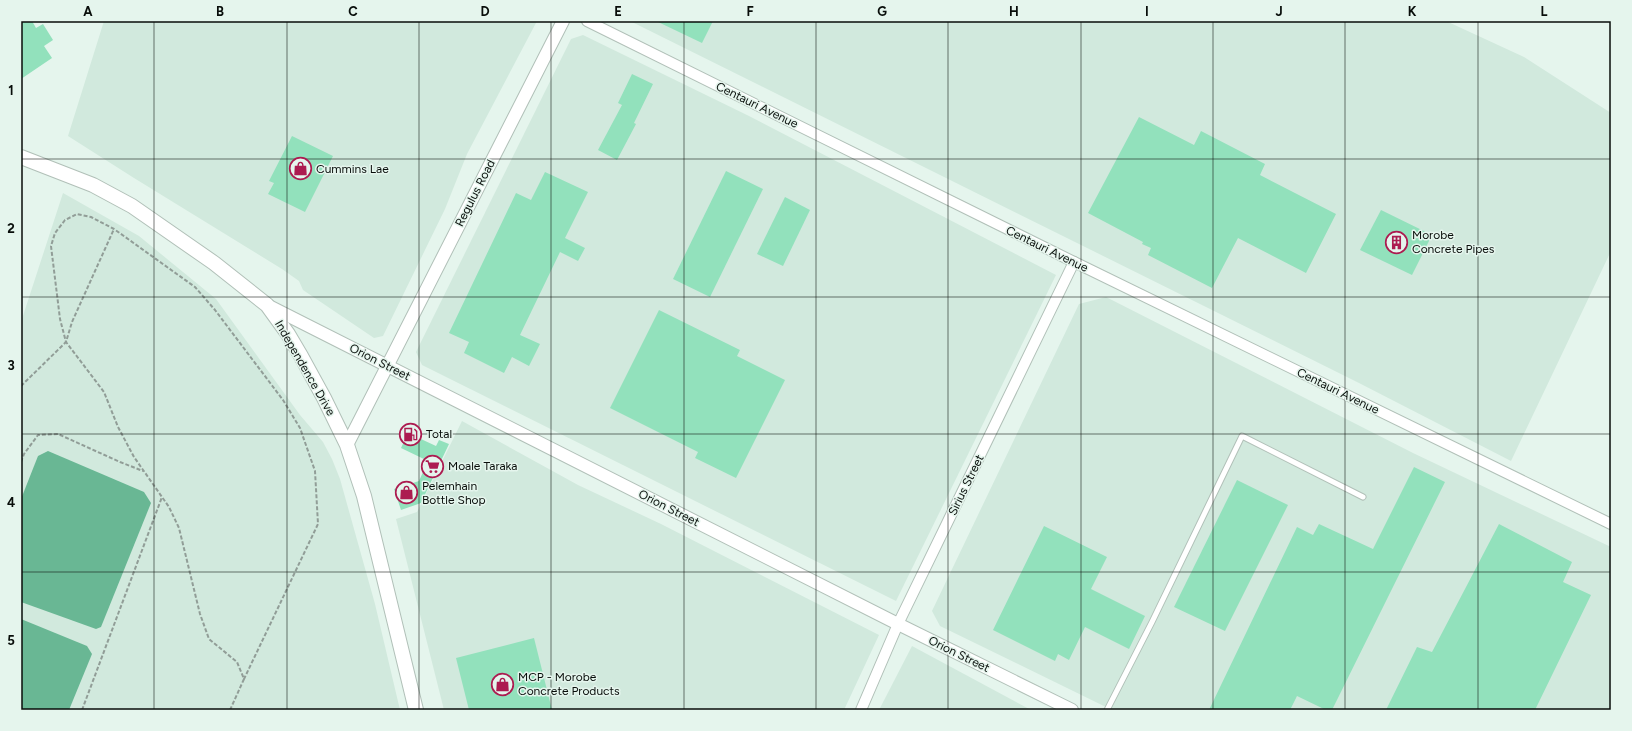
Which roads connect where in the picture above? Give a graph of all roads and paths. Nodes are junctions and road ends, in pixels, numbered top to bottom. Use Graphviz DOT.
graph roads {
  1 [pos="563,21"];
  2 [pos="587,21"];
  3 [pos="21,157"];
  4 [pos="114,229"];
  5 [pos="1074,262"];
  6 [pos="267,305"];
  7 [pos="66,342"];
  8 [pos="387,365"];
  9 [pos="21,386"];
  10 [pos="347,446"];
  11 [pos="21,462"];
  12 [pos="143,471"];
  13 [pos="162,497"];
  14 [pos="1363,497"];
  15 [pos="1611,524"];
  16 [pos="898,624"];
  17 [pos="244,679"];
  18 [pos="82,710"];
  19 [pos="230,710"];
  20 [pos="416,710"];
  21 [pos="861,710"];
  22 [pos="1072,710"];
  23 [pos="1107,710"];
  1 -- 8 [label="street, Regulus Road"];
  2 -- 5 [label="street, Centauri Avenue"];
  3 -- 6 [label="main road, Independence Drive"];
  4 -- 7 [label="path"];
  4 -- 7 [label="path"];
  4 -- 17 [label="path"];
  5 -- 15 [label="street, Centauri Avenue"];
  5 -- 16 [label="street, Sirius Street"];
  6 -- 8 [label="street, Orion Street"];
  6 -- 10 [label="main road, Independence Drive"];
  7 -- 9 [label="path"];
  7 -- 12 [label="path"];
  8 -- 10 [label="street, Regulus Road"];
  8 -- 16 [label="street, Orion Street"];
  10 -- 20 [label="main road, Independence Drive"];
  11 -- 12 [label="path"];
  12 -- 13 [label="path"];
  13 -- 17 [label="path"];
  13 -- 18 [label="path"];
  14 -- 23 [label="lane"];
  16 -- 21 [label="street, Sirius Street"];
  16 -- 22 [label="street, Orion Street"];
  17 -- 19 [label="path"];
}
